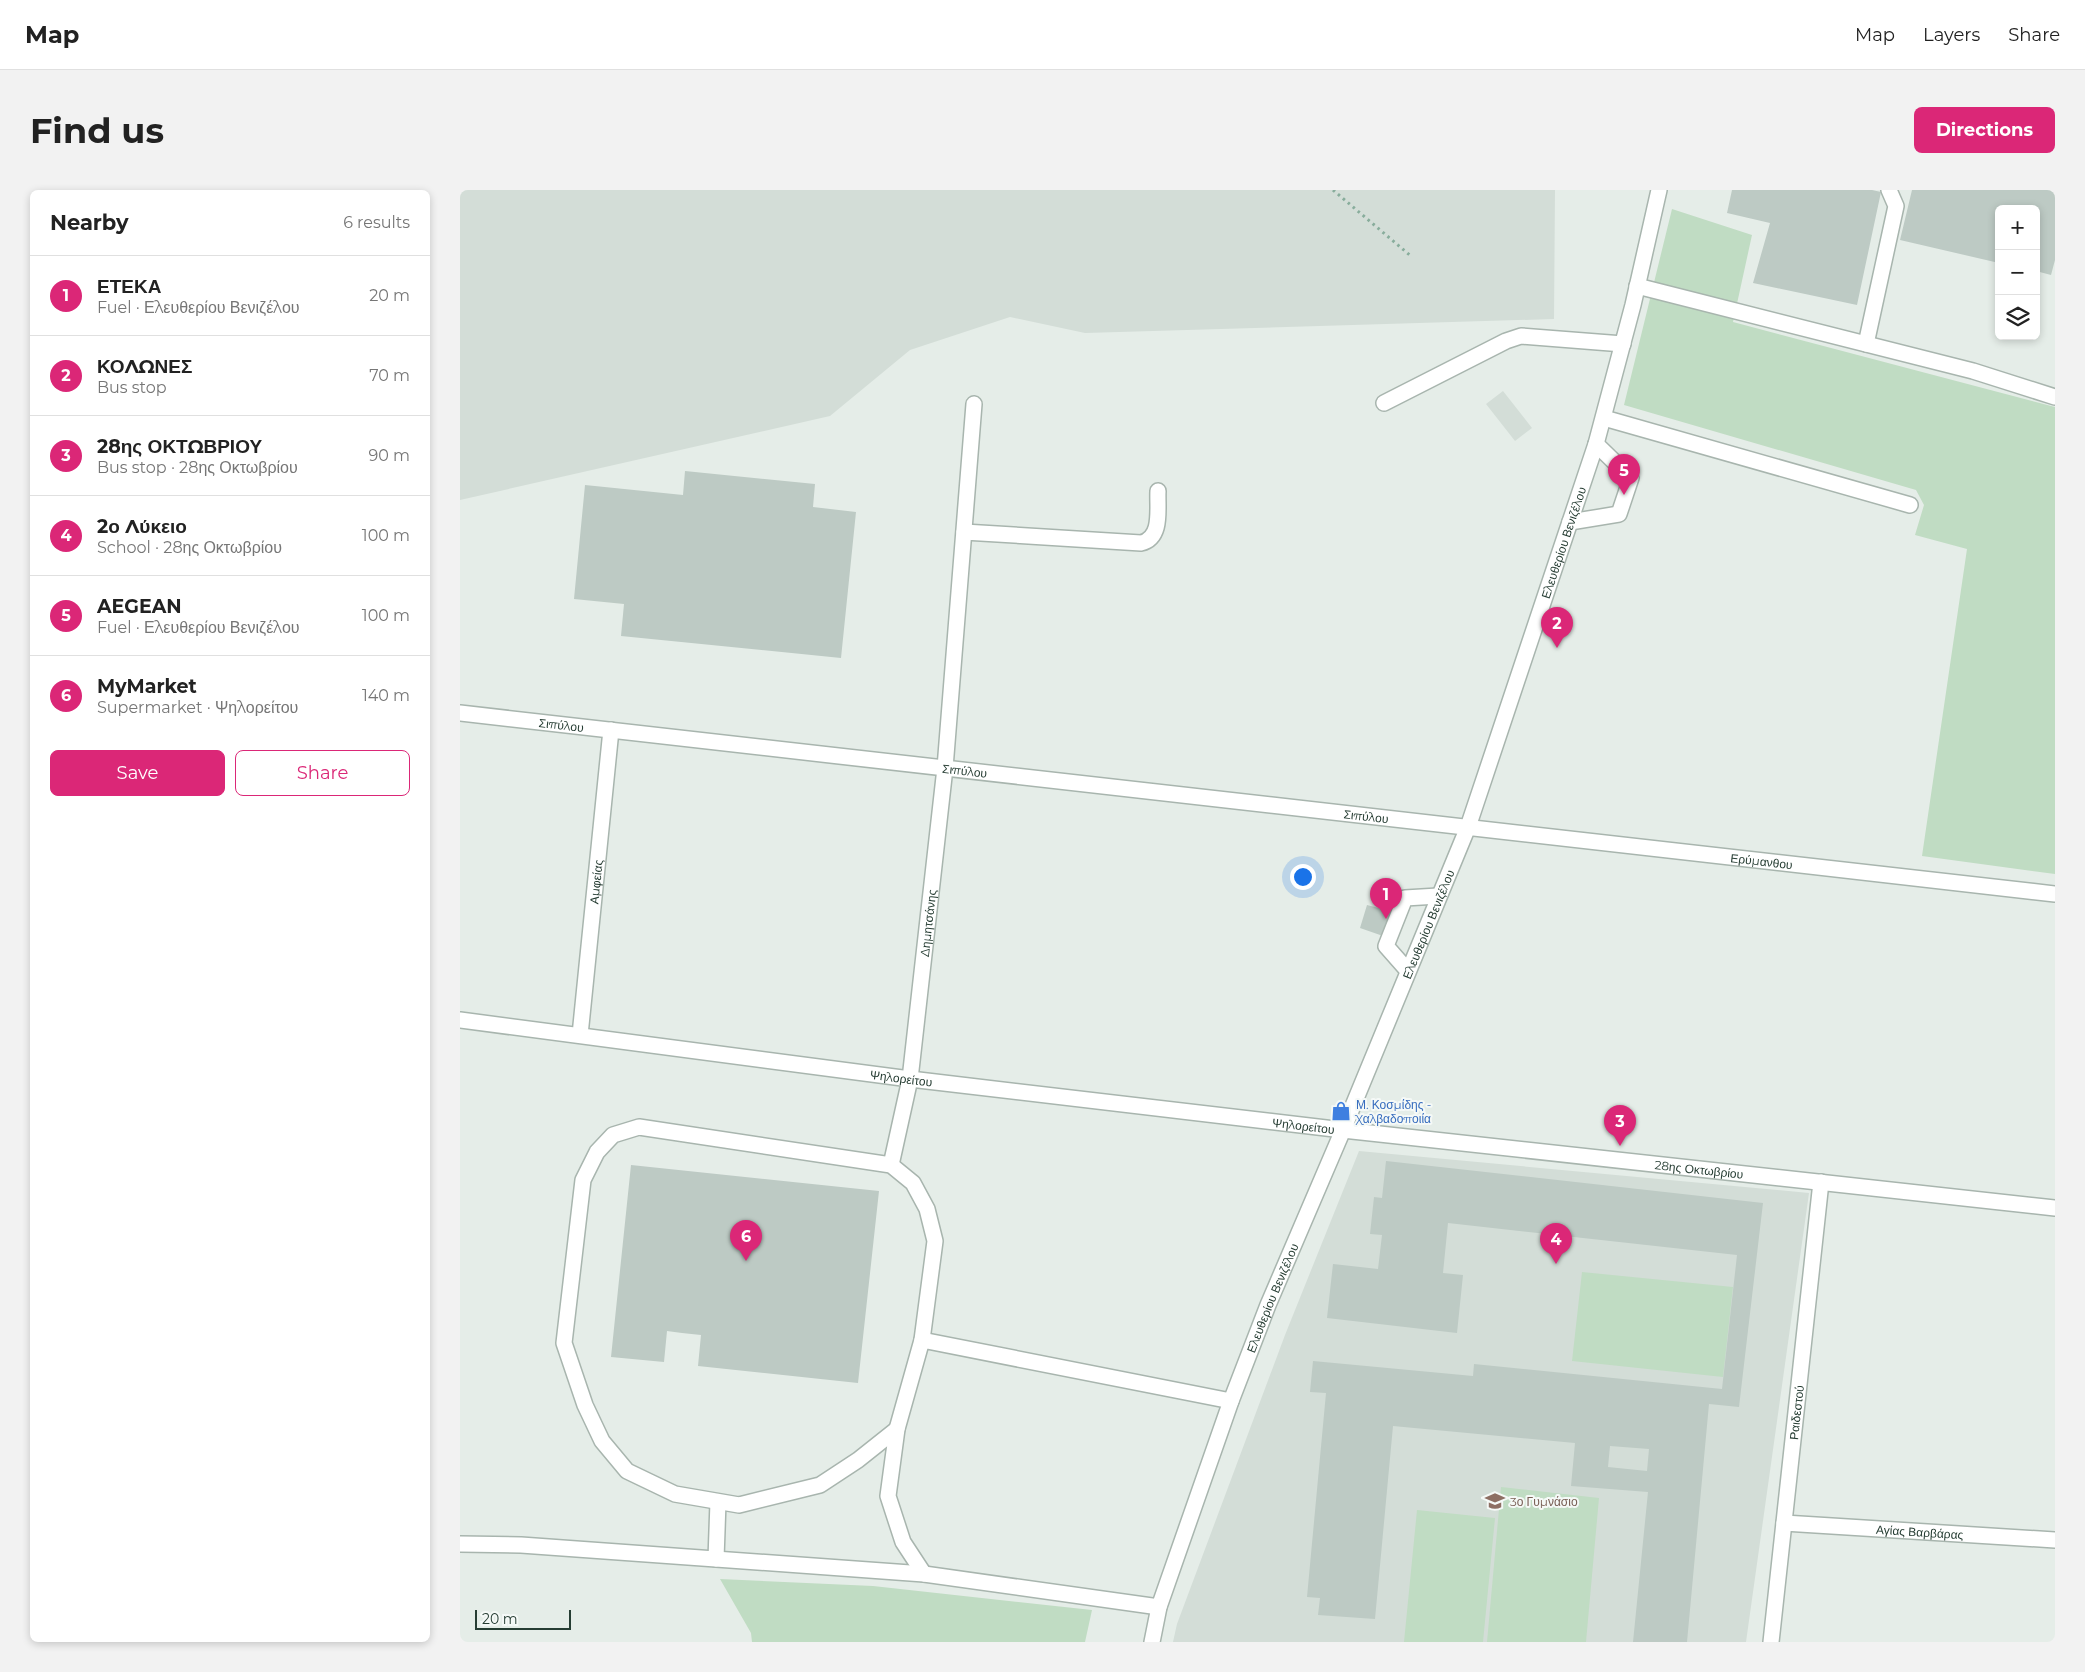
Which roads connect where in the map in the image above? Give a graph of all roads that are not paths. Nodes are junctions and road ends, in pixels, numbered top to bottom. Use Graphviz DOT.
graph roads {
  1 [pos="1658,190"];
  2 [pos="1889,190"];
  3 [pos="1637,286"];
  4 [pos="1623,344"];
  5 [pos="1866,344"];
  6 [pos="2055,397"];
  7 [pos="1384,403"];
  8 [pos="974,404"];
  9 [pos="1604,418"];
  10 [pos="1596,444"];
  11 [pos="1158,491"];
  12 [pos="1910,505"];
  13 [pos="1570,522"];
  14 [pos="964,532"];
  15 [pos="460,713"];
  16 [pos="611,730"];
  17 [pos="945,768"];
  18 [pos="1468,827"];
  19 [pos="2055,894"];
  20 [pos="1438,896"];
  21 [pos="1408,971"];
  22 [pos="460,1020"];
  23 [pos="580,1035"];
  24 [pos="910,1080"];
  25 [pos="1343,1130"];
  26 [pos="891,1165"];
  27 [pos="1821,1182"];
  28 [pos="2055,1208"];
  29 [pos="922,1340"];
  30 [pos="1231,1401"];
  31 [pos="897,1429"];
  32 [pos="718,1502"];
  33 [pos="1784,1524"];
  34 [pos="2055,1540"];
  35 [pos="460,1544"];
  36 [pos="716,1559"];
  37 [pos="924,1574"];
  38 [pos="1159,1607"];
  39 [pos="1152,1642"];
  40 [pos="1771,1642"];
  1 -- 3 [label="street, Ελευθερίου Βενιζέλου"];
  2 -- 5 [label="street"];
  3 -- 4 [label="street, Ελευθερίου Βενιζέλου"];
  3 -- 5 [label="street"];
  4 -- 7 [label="street"];
  4 -- 9 [label="street, Ελευθερίου Βενιζέλου"];
  5 -- 6 [label="street"];
  8 -- 14 [label="street, Δημητσάνης"];
  9 -- 10 [label="street, Ελευθερίου Βενιζέλου"];
  9 -- 12 [label="street"];
  10 -- 13 [label="street, Ελευθερίου Βενιζέλου"];
  10 -- 13 [label="street"];
  11 -- 14 [label="street"];
  13 -- 18 [label="street, Ελευθερίου Βενιζέλου"];
  14 -- 17 [label="street, Δημητσάνης"];
  15 -- 16 [label="street, Σιπύλου"];
  16 -- 17 [label="street, Σιπύλου"];
  16 -- 23 [label="street, Αμφείας"];
  17 -- 18 [label="street, Σιπύλου"];
  17 -- 24 [label="street, Δημητσάνης"];
  18 -- 19 [label="street, Ερύμανθου"];
  18 -- 20 [label="street, Ελευθερίου Βενιζέλου"];
  20 -- 21 [label="street, Ελευθερίου Βενιζέλου"];
  20 -- 21 [label="street"];
  21 -- 25 [label="street, Ελευθερίου Βενιζέλου"];
  22 -- 23 [label="street, Ψηλορείτου"];
  23 -- 24 [label="street, Ψηλορείτου"];
  24 -- 25 [label="street, Ψηλορείτου"];
  24 -- 26 [label="street, Δημητσάνης"];
  25 -- 27 [label="street, 28ης Οκτωβρίου"];
  25 -- 30 [label="street, Ελευθερίου Βενιζέλου"];
  26 -- 29 [label="street"];
  26 -- 32 [label="street"];
  27 -- 28 [label="street, 28ης Οκτωβρίου"];
  27 -- 33 [label="street, Ραιδεστού"];
  29 -- 30 [label="street"];
  29 -- 31 [label="street"];
  30 -- 38 [label="street, Ελευθερίου Βενιζέλου"];
  31 -- 32 [label="street"];
  31 -- 37 [label="street"];
  32 -- 36 [label="street"];
  33 -- 34 [label="street, Αγίας Βαρβάρας"];
  33 -- 40 [label="street, Ραιδεστού"];
  35 -- 36 [label="street"];
  36 -- 37 [label="street"];
  37 -- 38 [label="street"];
  38 -- 39 [label="street, Ελευθερίου Βενιζέλου"];
}
